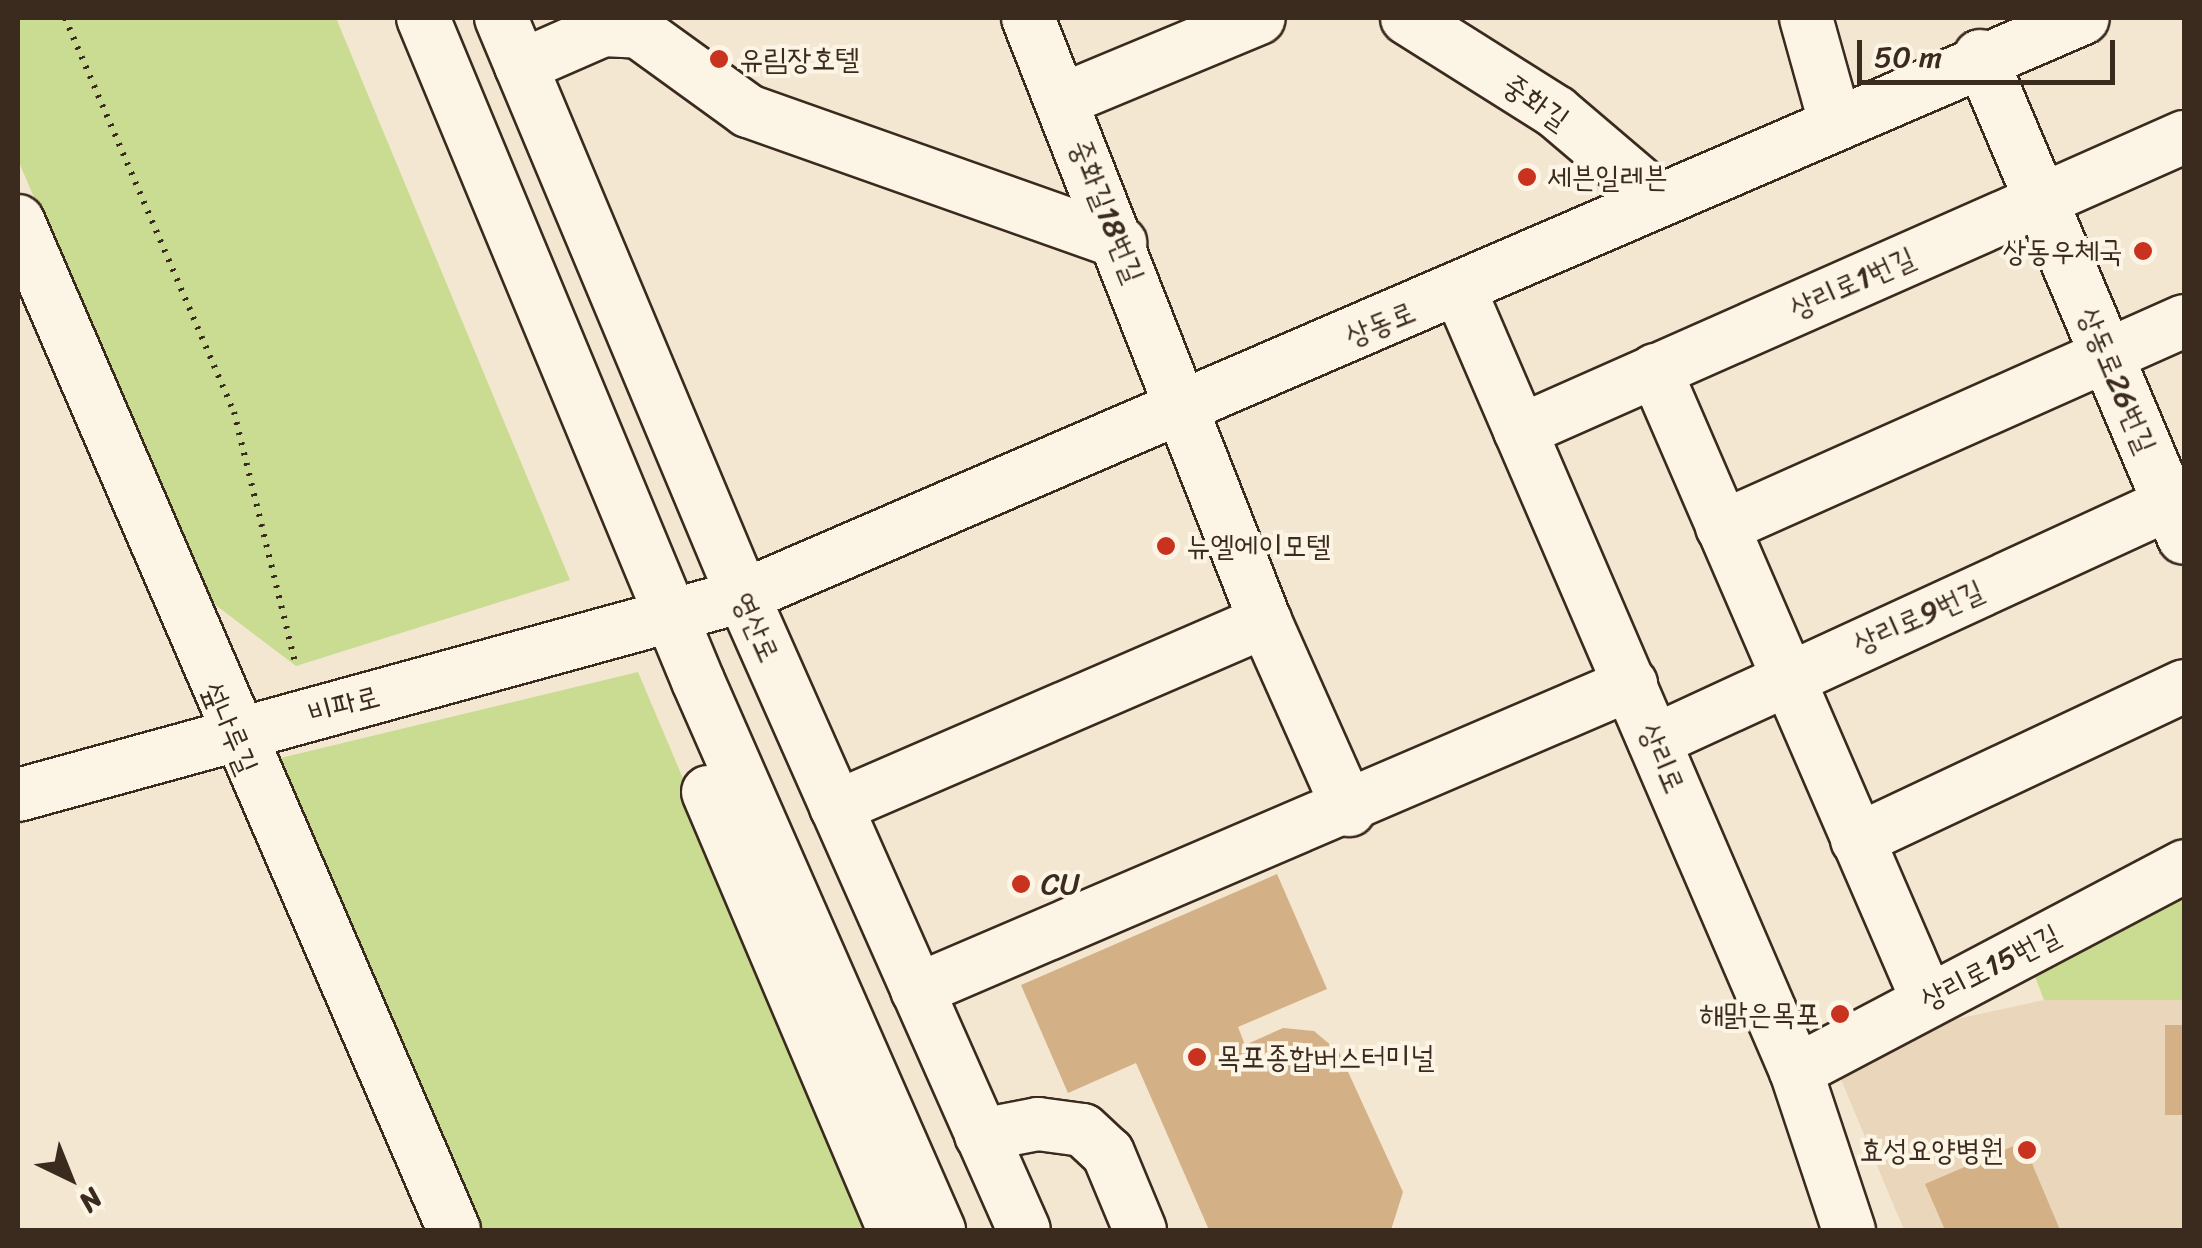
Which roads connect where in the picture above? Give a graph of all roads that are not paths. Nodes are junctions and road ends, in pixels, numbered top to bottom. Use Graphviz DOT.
graph roads {
  1 [pos="423,18"];
  2 [pos="501,18"];
  3 [pos="1028,18"];
  4 [pos="1259,18"];
  5 [pos="1407,18"];
  6 [pos="1806,18"];
  7 [pos="2083,18"];
  8 [pos="1980,56"];
  9 [pos="521,66"];
  10 [pos="1062,100"];
  11 [pos="1834,118"];
  12 [pos="2184,137"];
  13 [pos="1656,198"];
  14 [pos="2040,200"];
  15 [pos="1120,243"];
  16 [pos="22,244"];
  17 [pos="1460,292"];
  18 [pos="2184,321"];
  19 [pos="2105,352"];
  20 [pos="1655,370"];
  21 [pos="1184,404"];
  22 [pos="1520,431"];
  23 [pos="2180,513"];
  24 [pos="1722,527"];
  25 [pos="743,596"];
  26 [pos="672,620"];
  27 [pos="1265,622"];
  28 [pos="1785,676"];
  29 [pos="1631,684"];
  30 [pos="2184,686"];
  31 [pos="232,735"];
  32 [pos="1654,740"];
  33 [pos="18,795"];
  34 [pos="836,807"];
  35 [pos="1349,810"];
  36 [pos="1857,840"];
  37 [pos="2184,866"];
  38 [pos="917,990"];
  39 [pos="1927,999"];
  40 [pos="1796,1071"];
  41 [pos="981,1135"];
  42 [pos="454,1230"];
  43 [pos="894,1230"];
  44 [pos="939,1230"];
  45 [pos="1024,1230"];
  46 [pos="1140,1230"];
  47 [pos="1849,1230"];
  1 -- 26 [label="street"];
  2 -- 9 [label="street, 영산로"];
  3 -- 10 [label="street, 중화길18번길"];
  4 -- 10 [label="street"];
  5 -- 13 [label="street, 중화길"];
  6 -- 11 [label="street"];
  7 -- 8 [label="street, 상동로"];
  8 -- 11 [label="street, 상동로"];
  8 -- 14 [label="street, 상동로26번길"];
  9 -- 15 [label="street"];
  9 -- 25 [label="street, 영산로"];
  10 -- 15 [label="street, 중화길18번길"];
  11 -- 13 [label="street, 상동로"];
  12 -- 14 [label="street, 상리로1번길"];
  13 -- 17 [label="street, 상동로"];
  14 -- 19 [label="street, 상동로26번길"];
  14 -- 20 [label="street, 상리로1번길"];
  15 -- 21 [label="street, 중화길18번길"];
  16 -- 31 [label="street, 섶나루길"];
  17 -- 21 [label="street, 상동로"];
  17 -- 22 [label="street, 상리로"];
  18 -- 19 [label="street"];
  19 -- 23 [label="street, 상동로26번길"];
  19 -- 24 [label="street"];
  20 -- 22 [label="street, 상리로1번길"];
  20 -- 24 [label="street"];
  21 -- 25 [label="street, 상동로"];
  21 -- 27 [label="street, 중화길18번길"];
  22 -- 29 [label="street, 상리로"];
  23 -- 28 [label="street, 상리로9번길"];
  24 -- 28 [label="street"];
  25 -- 26 [label="street, 상동로"];
  25 -- 34 [label="street, 영산로"];
  26 -- 31 [label="street, 비파로"];
  26 -- 43 [label="street"];
  26 -- 44 [label="street"];
  27 -- 34 [label="street"];
  27 -- 35 [label="street, 중화길18번길"];
  28 -- 32 [label="street, 상리로9번길"];
  28 -- 36 [label="street"];
  29 -- 32 [label="street, 상리로"];
  29 -- 35 [label="street"];
  30 -- 36 [label="street"];
  31 -- 33 [label="street, 비파로"];
  31 -- 42 [label="street, 섶나루길"];
  32 -- 40 [label="street, 상리로"];
  34 -- 38 [label="street, 영산로"];
  35 -- 38 [label="street"];
  36 -- 39 [label="street"];
  37 -- 39 [label="street, 상리로15번길"];
  38 -- 41 [label="street, 영산로"];
  39 -- 40 [label="street, 상리로15번길"];
  40 -- 47 [label="street, 상리로"];
  41 -- 45 [label="street, 영산로"];
  41 -- 46 [label="street"];
}
